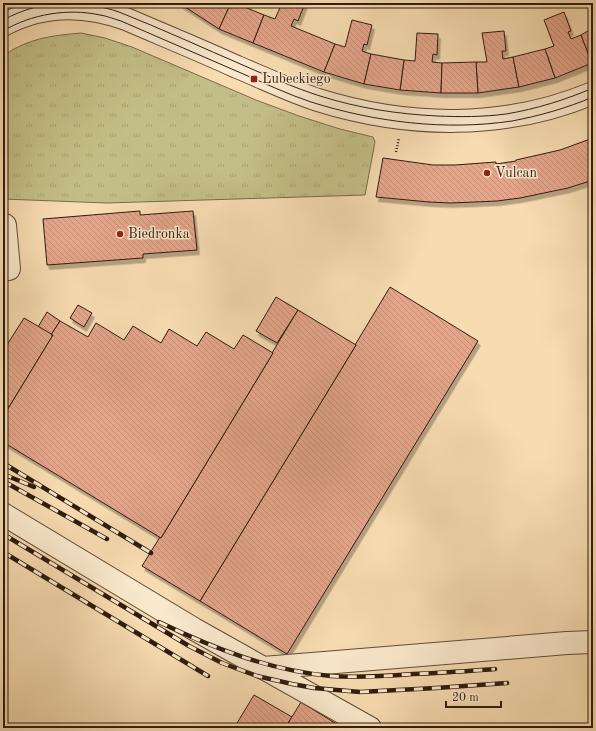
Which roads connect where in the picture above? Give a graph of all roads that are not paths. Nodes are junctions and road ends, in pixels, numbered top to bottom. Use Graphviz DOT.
graph roads {
  1 [pos="3,25"];
  2 [pos="593,92"];
  3 [pos="3,225"];
  4 [pos="3,270"];
  5 [pos="3,514"];
  6 [pos="593,642"];
  7 [pos="263,668"];
  8 [pos="370,728"];
  1 -- 2 [label="street"];
  3 -- 4 [label="street"];
  5 -- 7 [label="street"];
  6 -- 7 [label="street"];
  7 -- 8 [label="street"];
}
